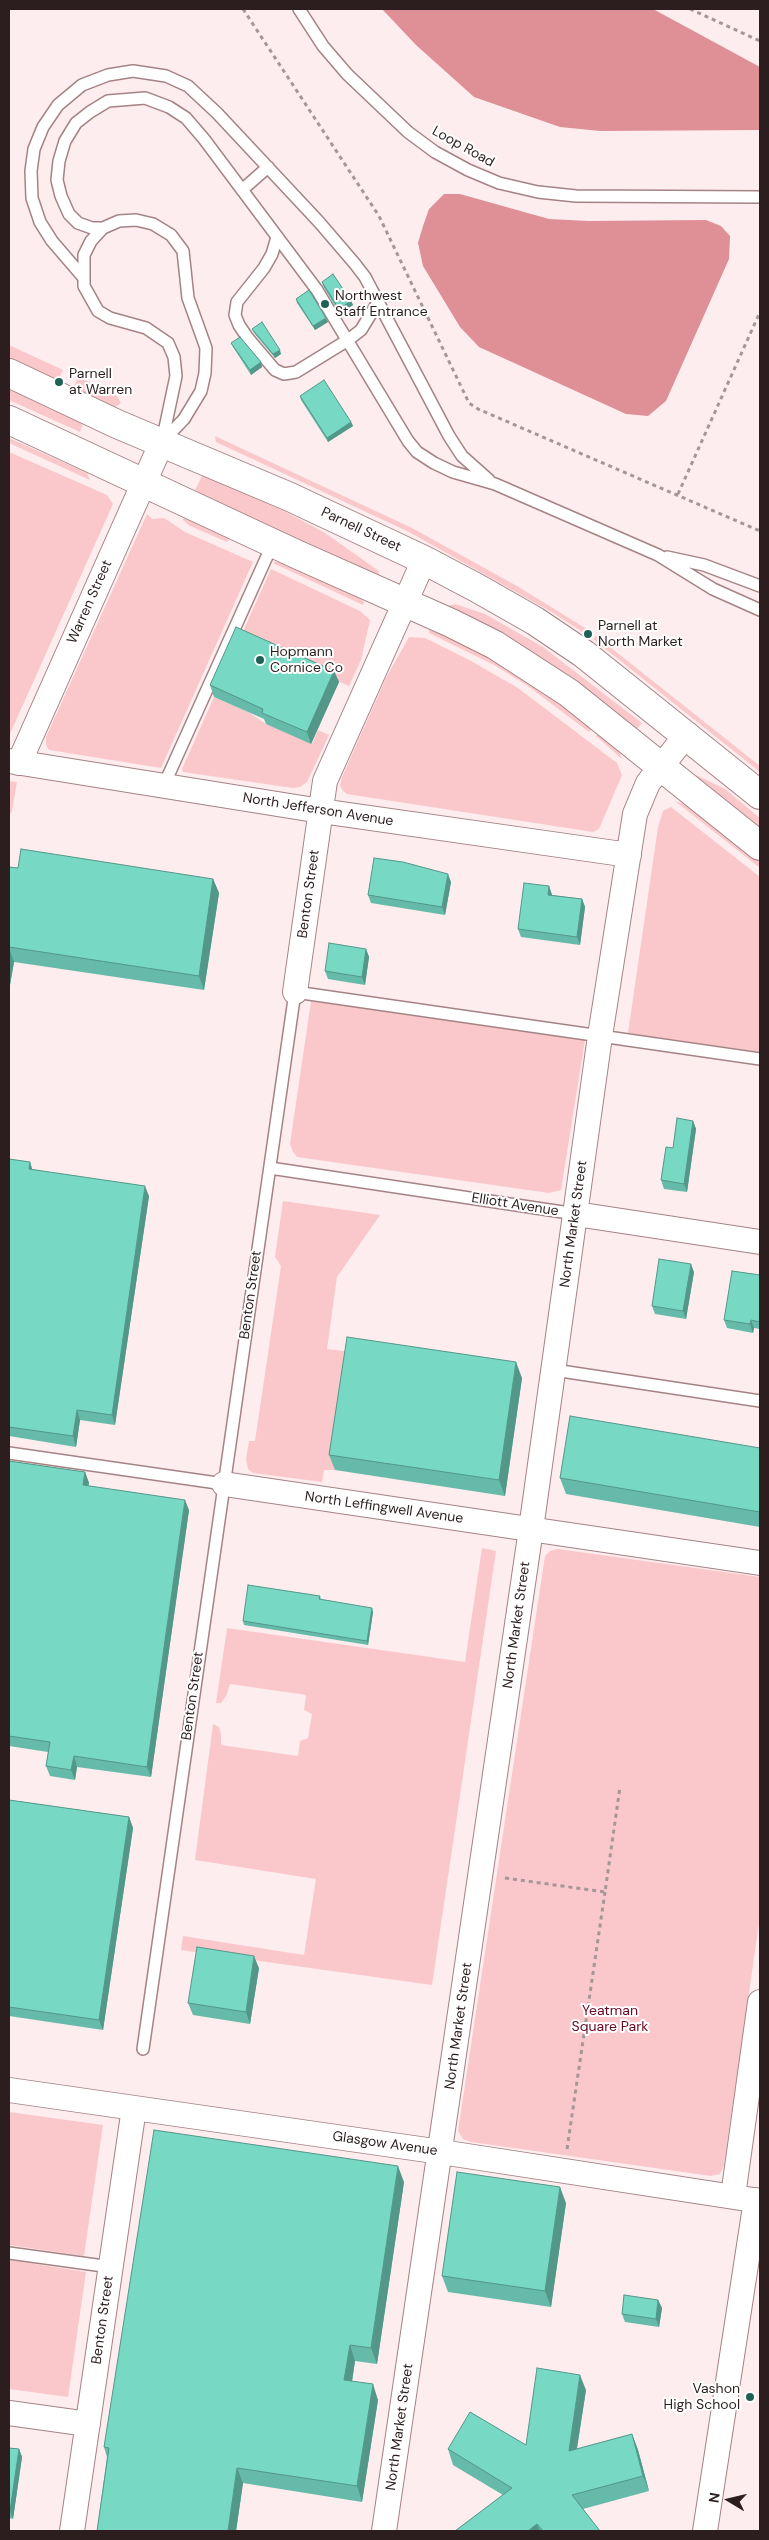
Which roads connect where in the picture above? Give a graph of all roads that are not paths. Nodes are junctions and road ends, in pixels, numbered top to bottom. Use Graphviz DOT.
graph roads {
  1 [pos="299,9"];
  2 [pos="268,167"];
  3 [pos="242,190"];
  4 [pos="760,197"];
  5 [pos="103,228"];
  6 [pos="277,237"];
  7 [pos="83,277"];
  8 [pos="378,302"];
  9 [pos="348,340"];
  10 [pos="9,373"];
  11 [pos="9,420"];
  12 [pos="162,442"];
  13 [pos="144,482"];
  14 [pos="494,484"];
  15 [pos="272,543"];
  16 [pos="658,555"];
  17 [pos="424,560"];
  18 [pos="760,586"];
  19 [pos="404,601"];
  20 [pos="760,610"];
  21 [pos="686,734"];
  22 [pos="14,762"];
  23 [pos="659,767"];
  24 [pos="164,785"];
  25 [pos="760,795"];
  26 [pos="321,811"];
  27 [pos="760,846"];
  28 [pos="628,855"];
  29 [pos="295,992"];
  30 [pos="600,1036"];
  31 [pos="760,1059"];
  32 [pos="270,1168"];
  33 [pos="576,1214"];
  34 [pos="760,1242"];
  35 [pos="554,1370"];
  36 [pos="760,1401"];
  37 [pos="9,1453"];
  38 [pos="224,1484"];
  39 [pos="531,1529"];
  40 [pos="760,1562"];
  41 [pos="760,2002"];
  42 [pos="143,2049"];
  43 [pos="9,2090"];
  44 [pos="134,2108"];
  45 [pos="441,2152"];
  46 [pos="750,2199"];
  47 [pos="9,2253"];
  48 [pos="110,2267"];
  49 [pos="9,2413"];
  50 [pos="88,2424"];
  51 [pos="72,2531"];
  52 [pos="384,2531"];
  53 [pos="705,2531"];
  1 -- 4 [label="lane, Loop Road"];
  2 -- 3 [label="lane"];
  2 -- 7 [label="lane"];
  2 -- 8 [label="lane"];
  3 -- 5 [label="lane"];
  3 -- 6 [label="lane"];
  5 -- 7 [label="lane"];
  5 -- 12 [label="lane"];
  6 -- 9 [label="lane"];
  6 -- 9 [label="lane"];
  7 -- 12 [label="lane"];
  8 -- 9 [label="lane"];
  8 -- 14 [label="lane"];
  9 -- 14 [label="lane"];
  10 -- 12 [label="main road, Parnell Street"];
  11 -- 13 [label="main road"];
  12 -- 13 [label="street, Warren Street"];
  12 -- 17 [label="main road, Parnell Street"];
  13 -- 15 [label="main road"];
  13 -- 22 [label="street, Warren Street"];
  14 -- 16 [label="lane"];
  15 -- 19 [label="main road"];
  15 -- 24 [label="lane"];
  16 -- 18 [label="lane"];
  16 -- 20 [label="lane"];
  17 -- 19 [label="street, Benton Street"];
  17 -- 21 [label="main road, Parnell Street"];
  19 -- 23 [label="main road"];
  19 -- 26 [label="street, Benton Street"];
  21 -- 23 [label="street, North Market Street"];
  21 -- 25 [label="main road"];
  22 -- 24 [label="street, North Jefferson Avenue"];
  23 -- 27 [label="main road"];
  23 -- 28 [label="street, North Market Street"];
  24 -- 26 [label="street, North Jefferson Avenue"];
  26 -- 28 [label="street, North Jefferson Avenue"];
  26 -- 29 [label="street, Benton Street"];
  28 -- 30 [label="street, North Market Street"];
  29 -- 30 [label="lane"];
  29 -- 32 [label="lane, Benton Street"];
  30 -- 31 [label="lane"];
  30 -- 33 [label="street, North Market Street"];
  32 -- 33 [label="lane, Elliott Avenue"];
  32 -- 38 [label="lane, Benton Street"];
  33 -- 34 [label="street, Elliott Avenue"];
  33 -- 35 [label="street, North Market Street"];
  35 -- 36 [label="lane"];
  35 -- 39 [label="street, North Market Street"];
  37 -- 38 [label="lane, North Leffingwell Avenue"];
  38 -- 39 [label="street, North Leffingwell Avenue"];
  38 -- 42 [label="lane, Benton Street"];
  39 -- 40 [label="street, North Leffingwell Avenue"];
  39 -- 45 [label="street, North Market Street"];
  41 -- 46 [label="street"];
  43 -- 44 [label="street, Glasgow Avenue"];
  44 -- 45 [label="street, Glasgow Avenue"];
  44 -- 48 [label="street, Benton Street"];
  45 -- 46 [label="street, Glasgow Avenue"];
  45 -- 52 [label="street, North Market Street"];
  46 -- 53 [label="street"];
  47 -- 48 [label="lane"];
  48 -- 50 [label="street, Benton Street"];
  49 -- 50 [label="street"];
  50 -- 51 [label="street, Benton Street"];
}
